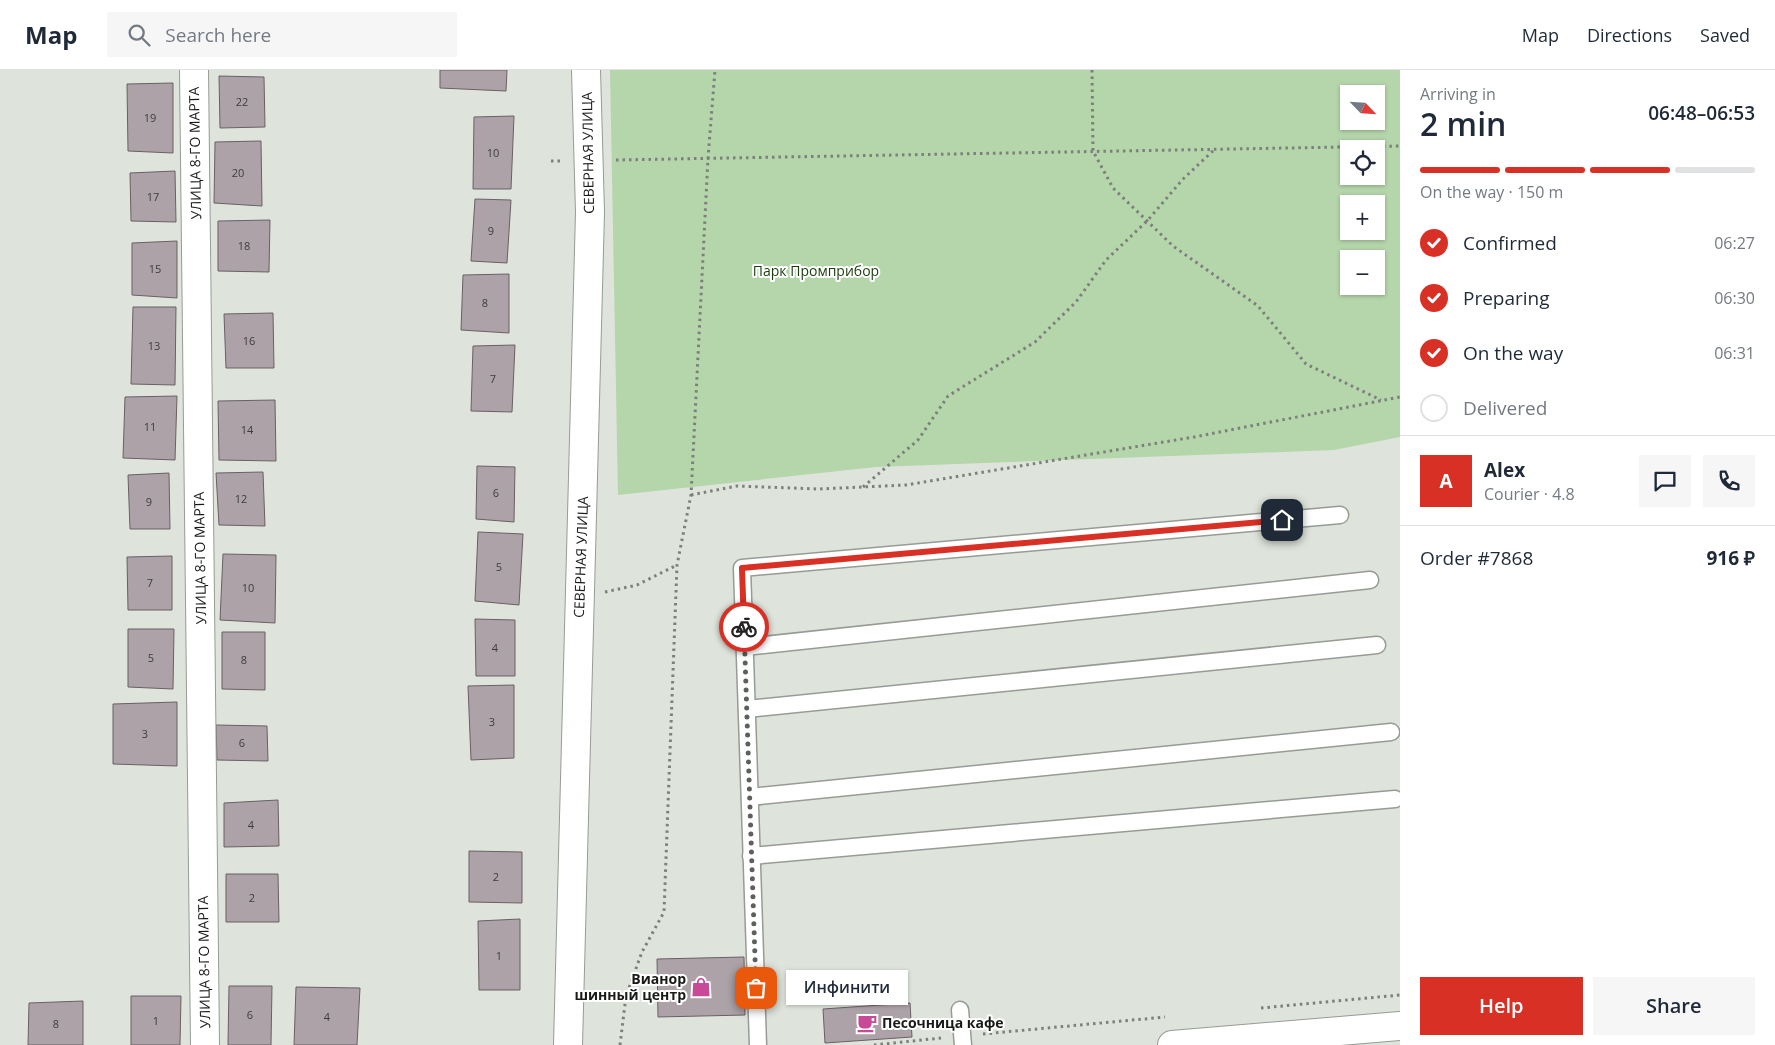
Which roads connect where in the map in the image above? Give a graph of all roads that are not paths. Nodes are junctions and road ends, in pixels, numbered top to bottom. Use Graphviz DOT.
graph roads {
  1 [pos="194,70"];
  2 [pos="586,70"];
  3 [pos="1340,515"];
  4 [pos="1370,580"];
  5 [pos="1377,645"];
  6 [pos="745,647"];
  7 [pos="747,709"];
  8 [pos="1390,732"];
  9 [pos="750,797"];
  10 [pos="1395,799"];
  11 [pos="752,856"];
  12 [pos="960,1010"];
  13 [pos="1400,1026"];
  14 [pos="963,1041"];
  15 [pos="205,1045"];
  16 [pos="568,1045"];
  17 [pos="758,1045"];
  18 [pos="1172,1045"];
  1 -- 15 [label="street, УЛИЦА 8-ГО МАРТА"];
  2 -- 16 [label="street, СЕВЕРНАЯ УЛИЦА"];
  3 -- 6 [label="lane"];
  4 -- 6 [label="lane"];
  5 -- 7 [label="lane"];
  6 -- 7 [label="lane"];
  7 -- 9 [label="lane"];
  8 -- 9 [label="lane"];
  9 -- 11 [label="lane"];
  10 -- 11 [label="lane"];
  11 -- 17 [label="lane"];
  12 -- 14 [label="lane"];
  13 -- 18 [label="street"];
}
